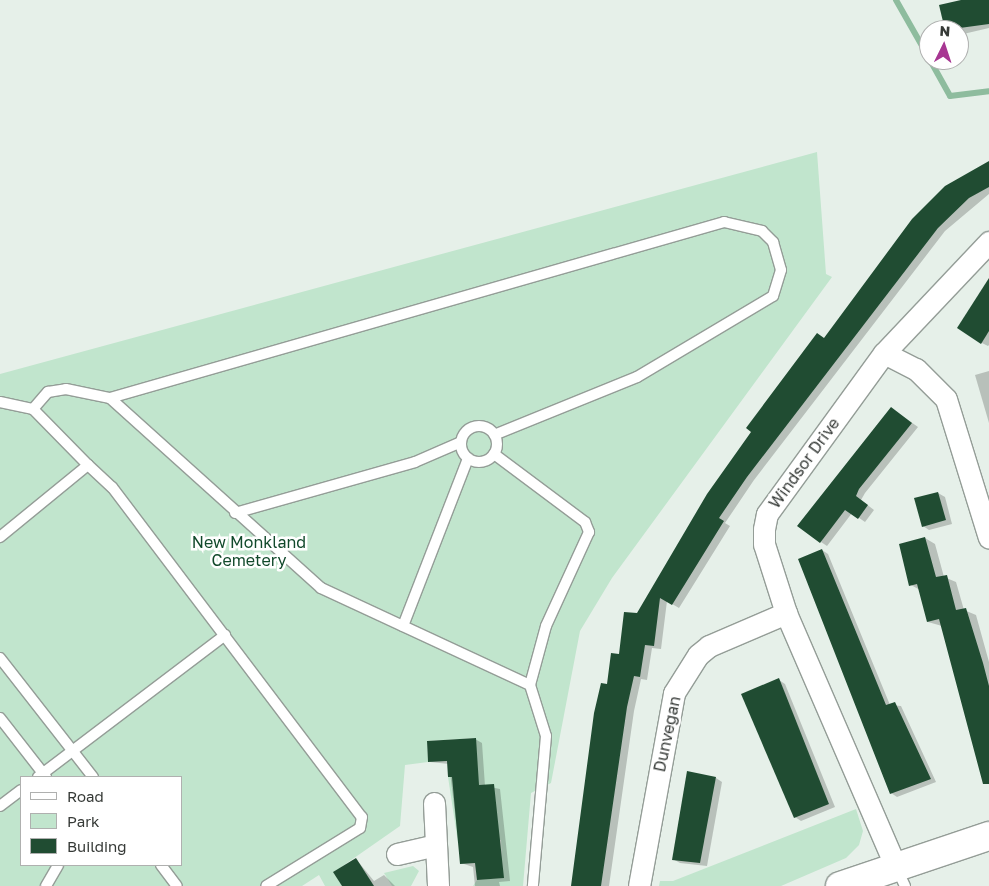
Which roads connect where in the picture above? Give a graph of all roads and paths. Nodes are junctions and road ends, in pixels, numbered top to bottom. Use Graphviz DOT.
graph roads {
  1 [pos="989,242"];
  2 [pos="884,354"];
  3 [pos="110,398"];
  4 [pos="0,402"];
  5 [pos="33,409"];
  6 [pos="494,435"];
  7 [pos="461,442"];
  8 [pos="494,454"];
  9 [pos="468,458"];
  10 [pos="88,465"];
  11 [pos="235,513"];
  12 [pos="0,537"];
  13 [pos="989,538"];
  14 [pos="786,612"];
  15 [pos="403,626"];
  16 [pos="225,635"];
  17 [pos="0,658"];
  18 [pos="530,685"];
  19 [pos="0,718"];
  20 [pos="72,751"];
  21 [pos="42,776"];
  22 [pos="92,776"];
  23 [pos="20,791"];
  24 [pos="434,803"];
  25 [pos="0,806"];
  26 [pos="989,836"];
  27 [pos="436,845"];
  28 [pos="397,854"];
  29 [pos="57,866"];
  30 [pos="162,866"];
  31 [pos="900,875"];
  32 [pos="46,886"];
  33 [pos="177,886"];
  34 [pos="266,886"];
  35 [pos="438,886"];
  36 [pos="533,886"];
  37 [pos="639,886"];
  38 [pos="840,886"];
  1 -- 2 [label="street, Windsor Drive"];
  2 -- 13 [label="street"];
  2 -- 14 [label="street, Windsor Drive"];
  3 -- 5 [label="lane"];
  3 -- 6 [label="lane"];
  3 -- 11 [label="lane"];
  4 -- 5 [label="lane"];
  5 -- 10 [label="lane"];
  6 -- 7 [label="lane"];
  6 -- 8 [label="lane"];
  7 -- 9 [label="lane"];
  7 -- 11 [label="lane"];
  8 -- 9 [label="lane"];
  8 -- 18 [label="lane"];
  9 -- 15 [label="lane"];
  10 -- 12 [label="lane"];
  10 -- 16 [label="lane"];
  11 -- 15 [label="lane"];
  14 -- 31 [label="street, Windsor Drive"];
  14 -- 37 [label="street, Dunvegan"];
  15 -- 18 [label="lane"];
  16 -- 20 [label="lane"];
  16 -- 34 [label="lane"];
  17 -- 20 [label="lane"];
  18 -- 36 [label="lane"];
  19 -- 21 [label="lane"];
  20 -- 21 [label="lane"];
  20 -- 22 [label="lane"];
  23 -- 25 [label="lane"];
  24 -- 27 [label="street"];
  26 -- 31 [label="main road"];
  27 -- 28 [label="street"];
  27 -- 35 [label="street"];
  29 -- 32 [label="lane"];
  30 -- 33 [label="lane"];
  31 -- 38 [label="main road"];
}
